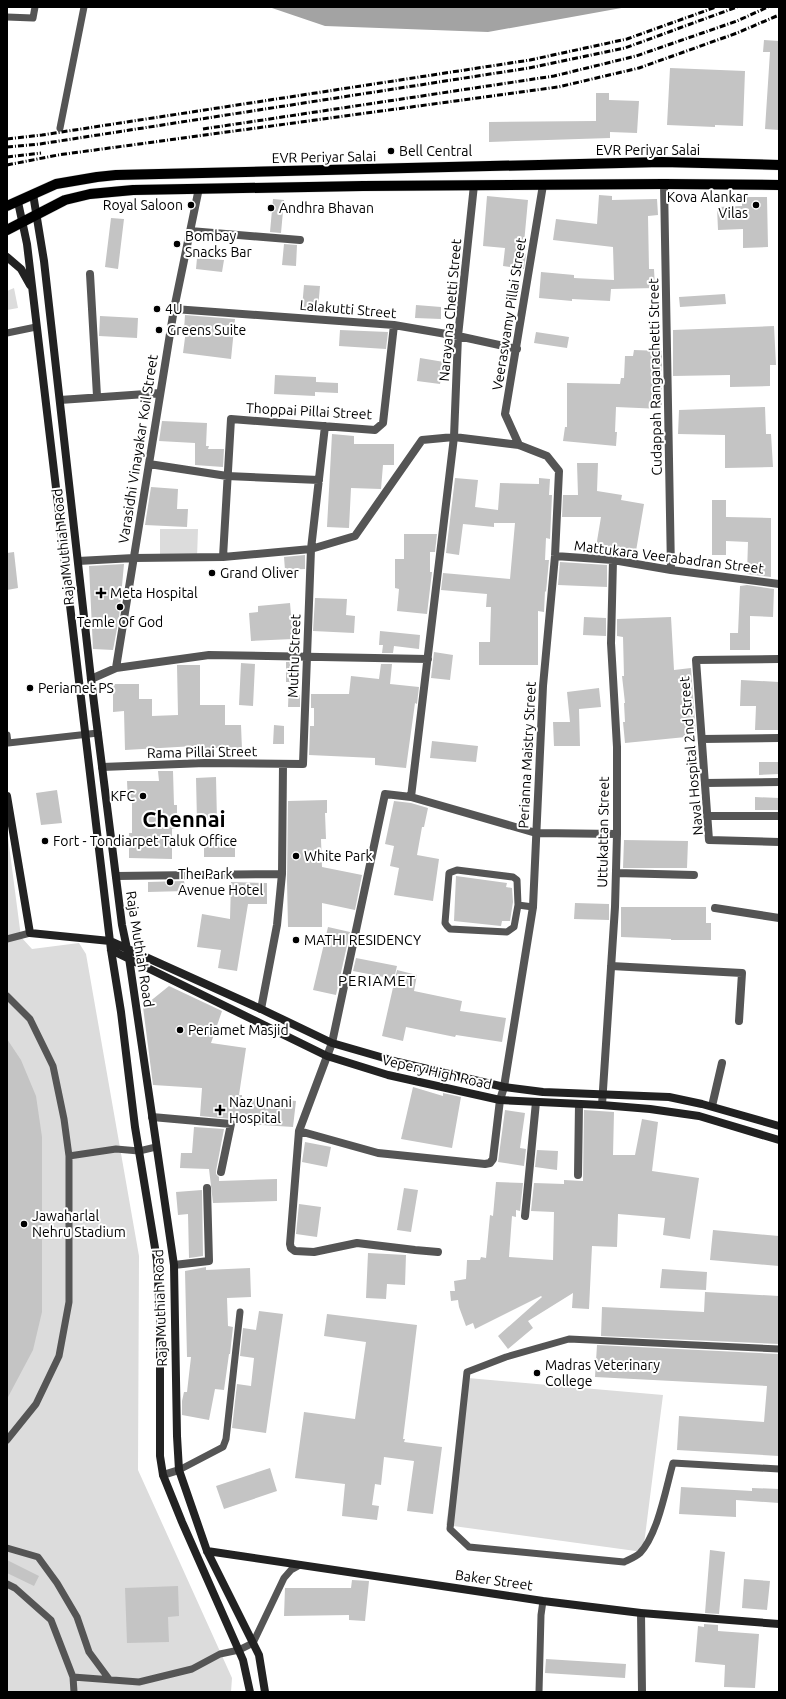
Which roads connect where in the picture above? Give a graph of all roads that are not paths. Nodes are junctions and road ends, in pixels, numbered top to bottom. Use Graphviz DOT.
graph roads {
  1 [pos="35,7"];
  2 [pos="84,7"];
  3 [pos="7,17"];
  4 [pos="60,128"];
  5 [pos="779,165"];
  6 [pos="664,184"];
  7 [pos="474,185"];
  8 [pos="543,185"];
  9 [pos="779,185"];
  10 [pos="199,188"];
  11 [pos="33,194"];
  12 [pos="18,202"];
  13 [pos="7,206"];
  14 [pos="37,215"];
  15 [pos="22,223"];
  16 [pos="7,230"];
  17 [pos="190,231"];
  18 [pos="300,240"];
  19 [pos="7,257"];
  20 [pos="90,274"];
  21 [pos="33,297"];
  22 [pos="174,309"];
  23 [pos="394,325"];
  24 [pos="36,327"];
  25 [pos="7,333"];
  26 [pos="458,336"];
  27 [pos="517,349"];
  28 [pos="160,393"];
  29 [pos="97,396"];
  30 [pos="60,400"];
  31 [pos="325,426"];
  32 [pos="454,437"];
  33 [pos="519,445"];
  34 [pos="149,464"];
  35 [pos="227,476"];
  36 [pos="319,480"];
  37 [pos="311,549"];
  38 [pos="555,556"];
  39 [pos="222,557"];
  40 [pos="134,558"];
  41 [pos="613,560"];
  42 [pos="78,561"];
  43 [pos="671,570"];
  44 [pos="779,584"];
  45 [pos="307,657"];
  46 [pos="428,658"];
  47 [pos="779,659"];
  48 [pos="116,668"];
  49 [pos="91,679"];
  50 [pos="98,734"];
  51 [pos="7,735"];
  52 [pos="84,736"];
  53 [pos="779,738"];
  54 [pos="702,739"];
  55 [pos="283,764"];
  56 [pos="303,764"];
  57 [pos="102,767"];
  58 [pos="705,782"];
  59 [pos="779,782"];
  60 [pos="7,796"];
  61 [pos="412,797"];
  62 [pos="708,816"];
  63 [pos="779,816"];
  64 [pos="536,833"];
  65 [pos="617,834"];
  66 [pos="779,842"];
  67 [pos="616,873"];
  68 [pos="282,874"];
  69 [pos="694,875"];
  70 [pos="116,876"];
  71 [pos="518,905"];
  72 [pos="533,907"];
  73 [pos="714,908"];
  74 [pos="779,918"];
  75 [pos="30,933"];
  76 [pos="7,939"];
  77 [pos="110,941"];
  78 [pos="127,948"];
  79 [pos="111,950"];
  80 [pos="129,958"];
  81 [pos="611,966"];
  82 [pos="7,996"];
  83 [pos="261,1008"];
  84 [pos="739,1021"];
  85 [pos="332,1043"];
  86 [pos="327,1056"];
  87 [pos="722,1063"];
  88 [pos="504,1087"];
  89 [pos="602,1095"];
  90 [pos="500,1100"];
  91 [pos="536,1102"];
  92 [pos="579,1104"];
  93 [pos="602,1105"];
  94 [pos="712,1106"];
  95 [pos="152,1117"];
  96 [pos="779,1126"];
  97 [pos="299,1131"];
  98 [pos="779,1140"];
  99 [pos="156,1147"];
  100 [pos="139,1151"];
  101 [pos="69,1156"];
  102 [pos="221,1172"];
  103 [pos="578,1175"];
  104 [pos="207,1188"];
  105 [pos="525,1216"];
  106 [pos="438,1252"];
  107 [pos="174,1265"];
  108 [pos="240,1312"];
  109 [pos="779,1349"];
  110 [pos="7,1440"];
  111 [pos="779,1469"];
  112 [pos="179,1470"];
  113 [pos="163,1475"];
  114 [pos="7,1548"];
  115 [pos="207,1551"];
  116 [pos="300,1565"];
  117 [pos="7,1584"];
  118 [pos="543,1601"];
  119 [pos="641,1614"];
  120 [pos="779,1624"];
  121 [pos="253,1643"];
  122 [pos="239,1650"];
  123 [pos="73,1677"];
  124 [pos="109,1679"];
  125 [pos="74,1692"];
  126 [pos="250,1692"];
  127 [pos="265,1692"];
  128 [pos="539,1692"];
  129 [pos="642,1692"];
  1 -- 3 [label="lane"];
  2 -- 4 [label="lane"];
  5 -- 11 [label="main road, EVR Periyar Salai"];
  6 -- 8 [label="main road, EVR Periyar Salai"];
  6 -- 9 [label="main road, EVR Periyar Salai"];
  6 -- 43 [label="street, Cudappah Rangarachetti Street"];
  7 -- 8 [label="main road, EVR Periyar Salai"];
  7 -- 10 [label="main road, EVR Periyar Salai"];
  7 -- 26 [label="street, Narayana Chetti Street"];
  8 -- 27 [label="street, Veeraswamy Pillai Street"];
  10 -- 14 [label="main road, EVR Periyar Salai"];
  10 -- 17 [label="street, Varasidhi Vinayakar Koil Street"];
  11 -- 12 [label="main road, EVR Periyar Salai"];
  11 -- 14 [label="main road, Raja Muthiah Road"];
  12 -- 13 [label="main road, EVR Periyar Salai"];
  12 -- 15 [label="main road, Raja Muthiah Road"];
  14 -- 15 [label="main road, EVR Periyar Salai"];
  14 -- 30 [label="main road, Raja Muthiah Road"];
  15 -- 16 [label="main road, EVR Periyar Salai"];
  15 -- 21 [label="main road, Raja Muthiah Road"];
  17 -- 18 [label="street"];
  17 -- 22 [label="street, Varasidhi Vinayakar Koil Street"];
  19 -- 21 [label="main road"];
  20 -- 29 [label="street"];
  21 -- 24 [label="main road, Raja Muthiah Road"];
  22 -- 23 [label="street, Lalakutti Street"];
  22 -- 28 [label="street, Varasidhi Vinayakar Koil Street"];
  23 -- 26 [label="street, Lalakutti Street"];
  23 -- 31 [label="street, Thoppai Pillai Street"];
  24 -- 25 [label="lane"];
  24 -- 52 [label="main road, Raja Muthiah Road"];
  26 -- 27 [label="street, Lalakutti Street"];
  26 -- 32 [label="street, Narayana Chetti Street"];
  27 -- 33 [label="street, Veeraswamy Pillai Street"];
  28 -- 29 [label="street"];
  28 -- 34 [label="street, Varasidhi Vinayakar Koil Street"];
  29 -- 30 [label="street"];
  30 -- 42 [label="main road, Raja Muthiah Road"];
  31 -- 35 [label="street, Thoppai Pillai Street"];
  31 -- 36 [label="street, Muthu Street"];
  32 -- 33 [label="street, Perianna Maistry Street"];
  32 -- 37 [label="street, Perianna Maistry Street"];
  32 -- 46 [label="street, Narayana Chetti Street"];
  33 -- 38 [label="street, Perianna Maistry Street"];
  34 -- 35 [label="street"];
  34 -- 40 [label="street, Varasidhi Vinayakar Koil Street"];
  35 -- 36 [label="street"];
  35 -- 39 [label="street"];
  36 -- 37 [label="street, Muthu Street"];
  37 -- 39 [label="street, Perianna Maistry Street"];
  37 -- 45 [label="street, Muthu Street"];
  38 -- 41 [label="street, Mattukara Veerabadran Street"];
  38 -- 64 [label="street, Perianna Maistry Street"];
  39 -- 40 [label="street, Perianna Maistry Street"];
  40 -- 42 [label="street, Perianna Maistry Street"];
  40 -- 48 [label="street, Varasidhi Vinayakar Koil Street"];
  41 -- 43 [label="street, Mattukara Veerabadran Street"];
  41 -- 65 [label="street, Uttukattan Street"];
  42 -- 49 [label="main road, Raja Muthiah Road"];
  43 -- 44 [label="street, Mattukara Veerabadran Street"];
  45 -- 46 [label="street"];
  45 -- 48 [label="street"];
  45 -- 56 [label="street, Muthu Street"];
  46 -- 61 [label="street, Narayana Chetti Street"];
  47 -- 54 [label="street, Naval Hospital 2nd Street"];
  48 -- 49 [label="street"];
  49 -- 50 [label="main road, Raja Muthiah Road"];
  50 -- 52 [label="lane"];
  50 -- 57 [label="main road, Raja Muthiah Road"];
  51 -- 52 [label="lane"];
  52 -- 77 [label="main road, Raja Muthiah Road"];
  53 -- 54 [label="street"];
  54 -- 58 [label="street, Naval Hospital 2nd Street"];
  55 -- 56 [label="street, Rama Pillai Street"];
  55 -- 57 [label="street, Rama Pillai Street"];
  55 -- 68 [label="street"];
  57 -- 70 [label="main road, Raja Muthiah Road"];
  58 -- 59 [label="street"];
  58 -- 62 [label="street, Naval Hospital 2nd Street"];
  60 -- 75 [label="main road"];
  61 -- 64 [label="street"];
  61 -- 85 [label="street"];
  62 -- 63 [label="street"];
  62 -- 66 [label="street, Naval Hospital 2nd Street"];
  64 -- 65 [label="street"];
  64 -- 72 [label="street, Perianna Maistry Street"];
  65 -- 67 [label="street, Uttukattan Street"];
  67 -- 69 [label="street"];
  67 -- 81 [label="street, Uttukattan Street"];
  68 -- 70 [label="street"];
  68 -- 83 [label="street"];
  70 -- 78 [label="main road, Raja Muthiah Road"];
  71 -- 71 [label="lane"];
  71 -- 72 [label="lane"];
  72 -- 88 [label="street, Perianna Maistry Street"];
  73 -- 74 [label="street"];
  75 -- 76 [label="lane"];
  75 -- 77 [label="main road, Vepery High Road"];
  77 -- 78 [label="main road, Vepery High Road"];
  77 -- 79 [label="main road, Raja Muthiah Road"];
  78 -- 80 [label="main road, Raja Muthiah Road"];
  78 -- 83 [label="main road, Vepery High Road"];
  79 -- 80 [label="main road, Vepery High Road"];
  79 -- 100 [label="main road, Raja Muthiah Road"];
  80 -- 86 [label="main road, Vepery High Road"];
  80 -- 95 [label="main road, Raja Muthiah Road"];
  81 -- 84 [label="street"];
  81 -- 89 [label="street, Uttukattan Street"];
  82 -- 101 [label="lane"];
  83 -- 85 [label="main road, Vepery High Road"];
  85 -- 86 [label="street"];
  85 -- 88 [label="main road, Vepery High Road"];
  86 -- 90 [label="main road, Vepery High Road"];
  86 -- 97 [label="street"];
  87 -- 94 [label="street"];
  88 -- 89 [label="main road, Vepery High Road"];
  88 -- 90 [label="street, Perianna Maistry Street"];
  89 -- 93 [label="street, Uttukattan Street"];
  89 -- 94 [label="main road, Vepery High Road"];
  90 -- 91 [label="main road, Vepery High Road"];
  90 -- 97 [label="street, Perianna Maistry Street"];
  91 -- 92 [label="main road, Vepery High Road"];
  91 -- 105 [label="street"];
  92 -- 93 [label="main road, Vepery High Road"];
  92 -- 103 [label="street"];
  93 -- 98 [label="main road, Vepery High Road"];
  94 -- 96 [label="main road, Vepery High Road"];
  95 -- 99 [label="main road, Raja Muthiah Road"];
  95 -- 102 [label="street"];
  97 -- 106 [label="street"];
  99 -- 100 [label="lane"];
  99 -- 107 [label="main road, Raja Muthiah Road"];
  100 -- 101 [label="lane"];
  100 -- 113 [label="main road, Raja Muthiah Road"];
  101 -- 110 [label="lane"];
  104 -- 107 [label="street"];
  107 -- 112 [label="main road, Raja Muthiah Road"];
  108 -- 112 [label="lane"];
  109 -- 111 [label="lane"];
  112 -- 113 [label="street"];
  112 -- 115 [label="main road, Raja Muthiah Road"];
  113 -- 122 [label="main road, Raja Muthiah Road"];
  114 -- 124 [label="lane"];
  115 -- 116 [label="main road, Baker Street"];
  115 -- 121 [label="main road, Raja Muthiah Road"];
  116 -- 118 [label="main road, Baker Street"];
  116 -- 121 [label="lane"];
  117 -- 123 [label="lane"];
  118 -- 119 [label="main road, Baker Street"];
  118 -- 128 [label="lane"];
  119 -- 120 [label="main road, Baker Street"];
  119 -- 129 [label="street"];
  121 -- 122 [label="lane"];
  121 -- 127 [label="main road, Raja Muthiah Road"];
  122 -- 124 [label="lane"];
  122 -- 126 [label="main road, Raja Muthiah Road"];
  123 -- 124 [label="lane"];
  123 -- 125 [label="lane"];
}
